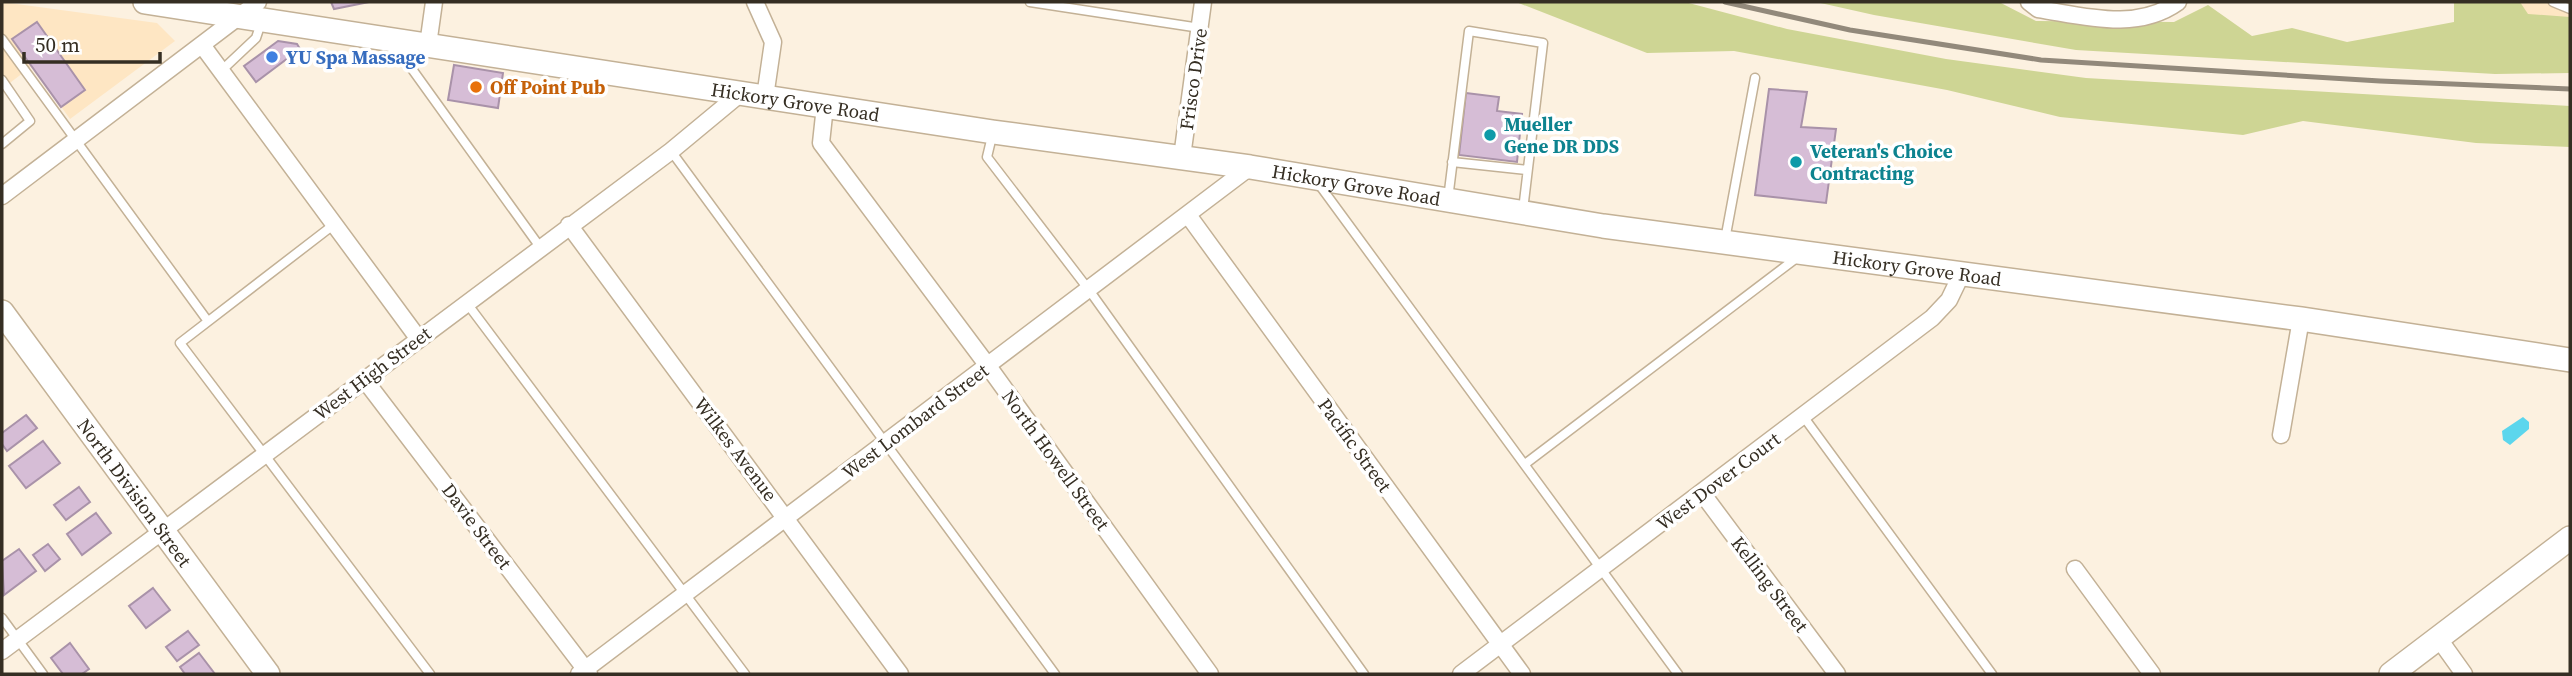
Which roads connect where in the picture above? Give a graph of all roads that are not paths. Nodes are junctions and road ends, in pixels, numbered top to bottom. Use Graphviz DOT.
graph roads {
  1 [pos="145,2"];
  2 [pos="434,2"];
  3 [pos="755,2"];
  4 [pos="1030,2"];
  5 [pos="1203,2"];
  6 [pos="2029,2"];
  7 [pos="2178,2"];
  8 [pos="2553,2"];
  9 [pos="2570,9"];
  10 [pos="260,11"];
  11 [pos="239,16"];
  12 [pos="1200,27"];
  13 [pos="2,39"];
  14 [pos="390,39"];
  15 [pos="202,45"];
  16 [pos="428,45"];
  17 [pos="221,71"];
  18 [pos="1755,78"];
  19 [pos="2,80"];
  20 [pos="741,93"];
  21 [pos="765,97"];
  22 [pos="825,106"];
  23 [pos="993,132"];
  24 [pos="75,140"];
  25 [pos="2,143"];
  26 [pos="671,151"];
  27 [pos="1182,157"];
  28 [pos="1451,162"];
  29 [pos="1250,167"];
  30 [pos="1527,170"];
  31 [pos="1316,180"];
  32 [pos="2,196"];
  33 [pos="1447,201"];
  34 [pos="1522,213"];
  35 [pos="1188,215"];
  36 [pos="569,225"];
  37 [pos="332,226"];
  38 [pos="1724,243"];
  39 [pos="540,247"];
  40 [pos="1802,253"];
  41 [pos="1961,275"];
  42 [pos="1089,290"];
  43 [pos="466,302"];
  44 [pos="2,312"];
  45 [pos="2301,319"];
  46 [pos="207,320"];
  47 [pos="418,338"];
  48 [pos="2570,360"];
  49 [pos="988,366"];
  50 [pos="364,379"];
  51 [pos="1803,416"];
  52 [pos="2281,435"];
  53 [pos="886,442"];
  54 [pos="264,453"];
  55 [pos="1525,464"];
  56 [pos="1702,494"];
  57 [pos="787,517"];
  58 [pos="161,532"];
  59 [pos="2570,538"];
  60 [pos="2075,569"];
  61 [pos="1601,570"];
  62 [pos="686,594"];
  63 [pos="2,618"];
  64 [pos="2439,639"];
  65 [pos="17,640"];
  66 [pos="1501,645"];
  67 [pos="2,651"];
  68 [pos="585,673"];
  69 [pos="43,674"];
  70 [pos="268,674"];
  71 [pos="430,674"];
  72 [pos="745,674"];
  73 [pos="900,674"];
  74 [pos="1055,674"];
  75 [pos="1210,674"];
  76 [pos="1364,674"];
  77 [pos="1461,674"];
  78 [pos="1522,674"];
  79 [pos="1678,674"];
  80 [pos="1838,674"];
  81 [pos="1992,674"];
  82 [pos="2152,674"];
  83 [pos="2391,674"];
  84 [pos="2465,674"];
  1 -- 11 [label="main road, Hickory Grove Road"];
  2 -- 16 [label="street"];
  3 -- 21 [label="street"];
  4 -- 12 [label="lane"];
  5 -- 12 [label="street, Frisco Drive"];
  6 -- 7 [label="street"];
  8 -- 9 [label="lane"];
  10 -- 11 [label="main road, Hickory Grove Road"];
  10 -- 14 [label="main road, Hickory Grove Road"];
  10 -- 17 [label="lane"];
  11 -- 15 [label="street"];
  12 -- 27 [label="street, Frisco Drive"];
  13 -- 24 [label="lane"];
  14 -- 16 [label="main road, Hickory Grove Road"];
  14 -- 39 [label="lane"];
  15 -- 17 [label="street"];
  15 -- 24 [label="street"];
  16 -- 20 [label="main road, Hickory Grove Road"];
  17 -- 37 [label="street"];
  18 -- 38 [label="lane"];
  19 -- 25 [label="lane"];
  20 -- 21 [label="main road, Hickory Grove Road"];
  20 -- 26 [label="street, West High Street"];
  21 -- 22 [label="main road, Hickory Grove Road"];
  22 -- 23 [label="main road, Hickory Grove Road"];
  22 -- 49 [label="street, North Howell Street"];
  23 -- 27 [label="main road, Hickory Grove Road"];
  23 -- 42 [label="lane"];
  24 -- 32 [label="street"];
  24 -- 46 [label="lane"];
  26 -- 36 [label="street, West High Street"];
  26 -- 53 [label="lane"];
  27 -- 29 [label="main road, Hickory Grove Road"];
  28 -- 30 [label="lane"];
  28 -- 30 [label="lane"];
  28 -- 33 [label="lane"];
  29 -- 31 [label="main road, Hickory Grove Road"];
  29 -- 35 [label="street, West Lombard Street"];
  30 -- 34 [label="lane"];
  31 -- 33 [label="main road, Hickory Grove Road"];
  31 -- 55 [label="lane"];
  33 -- 34 [label="main road, Hickory Grove Road"];
  34 -- 38 [label="main road, Hickory Grove Road"];
  35 -- 42 [label="street, West Lombard Street"];
  35 -- 66 [label="street, Pacific Street"];
  36 -- 39 [label="street, West High Street"];
  36 -- 57 [label="street, Wilkes Avenue"];
  37 -- 46 [label="lane"];
  37 -- 47 [label="street"];
  38 -- 40 [label="main road, Hickory Grove Road"];
  39 -- 43 [label="street, West High Street"];
  40 -- 41 [label="main road, Hickory Grove Road"];
  40 -- 55 [label="lane"];
  41 -- 45 [label="main road, Hickory Grove Road"];
  41 -- 51 [label="street, West Dover Court"];
  42 -- 49 [label="street, West Lombard Street"];
  42 -- 76 [label="lane"];
  43 -- 47 [label="street, West High Street"];
  43 -- 62 [label="lane"];
  44 -- 58 [label="main road, North Division Street"];
  45 -- 48 [label="main road, Hickory Grove Road"];
  45 -- 52 [label="street"];
  46 -- 54 [label="lane"];
  47 -- 50 [label="street, West High Street"];
  49 -- 53 [label="street, West Lombard Street"];
  49 -- 75 [label="street, North Howell Street"];
  50 -- 54 [label="street, West High Street"];
  50 -- 68 [label="street, Davie Street"];
  51 -- 56 [label="street, West Dover Court"];
  51 -- 81 [label="lane"];
  53 -- 57 [label="street, West Lombard Street"];
  53 -- 74 [label="lane"];
  54 -- 58 [label="street, West High Street"];
  54 -- 71 [label="lane"];
  55 -- 61 [label="lane"];
  56 -- 61 [label="street, West Dover Court"];
  56 -- 80 [label="street, Kelling Street"];
  57 -- 62 [label="street, West Lombard Street"];
  57 -- 73 [label="street, Wilkes Avenue"];
  58 -- 65 [label="street, West High Street"];
  58 -- 70 [label="main road, North Division Street"];
  59 -- 64 [label="main road"];
  60 -- 82 [label="street"];
  61 -- 66 [label="street, West Dover Court"];
  61 -- 79 [label="lane"];
  62 -- 68 [label="street, West Lombard Street"];
  62 -- 72 [label="lane"];
  63 -- 65 [label="lane"];
  64 -- 83 [label="main road"];
  64 -- 84 [label="street"];
  65 -- 67 [label="street, West High Street"];
  65 -- 69 [label="lane"];
  66 -- 77 [label="street, West Dover Court"];
  66 -- 78 [label="street, Pacific Street"];
}
